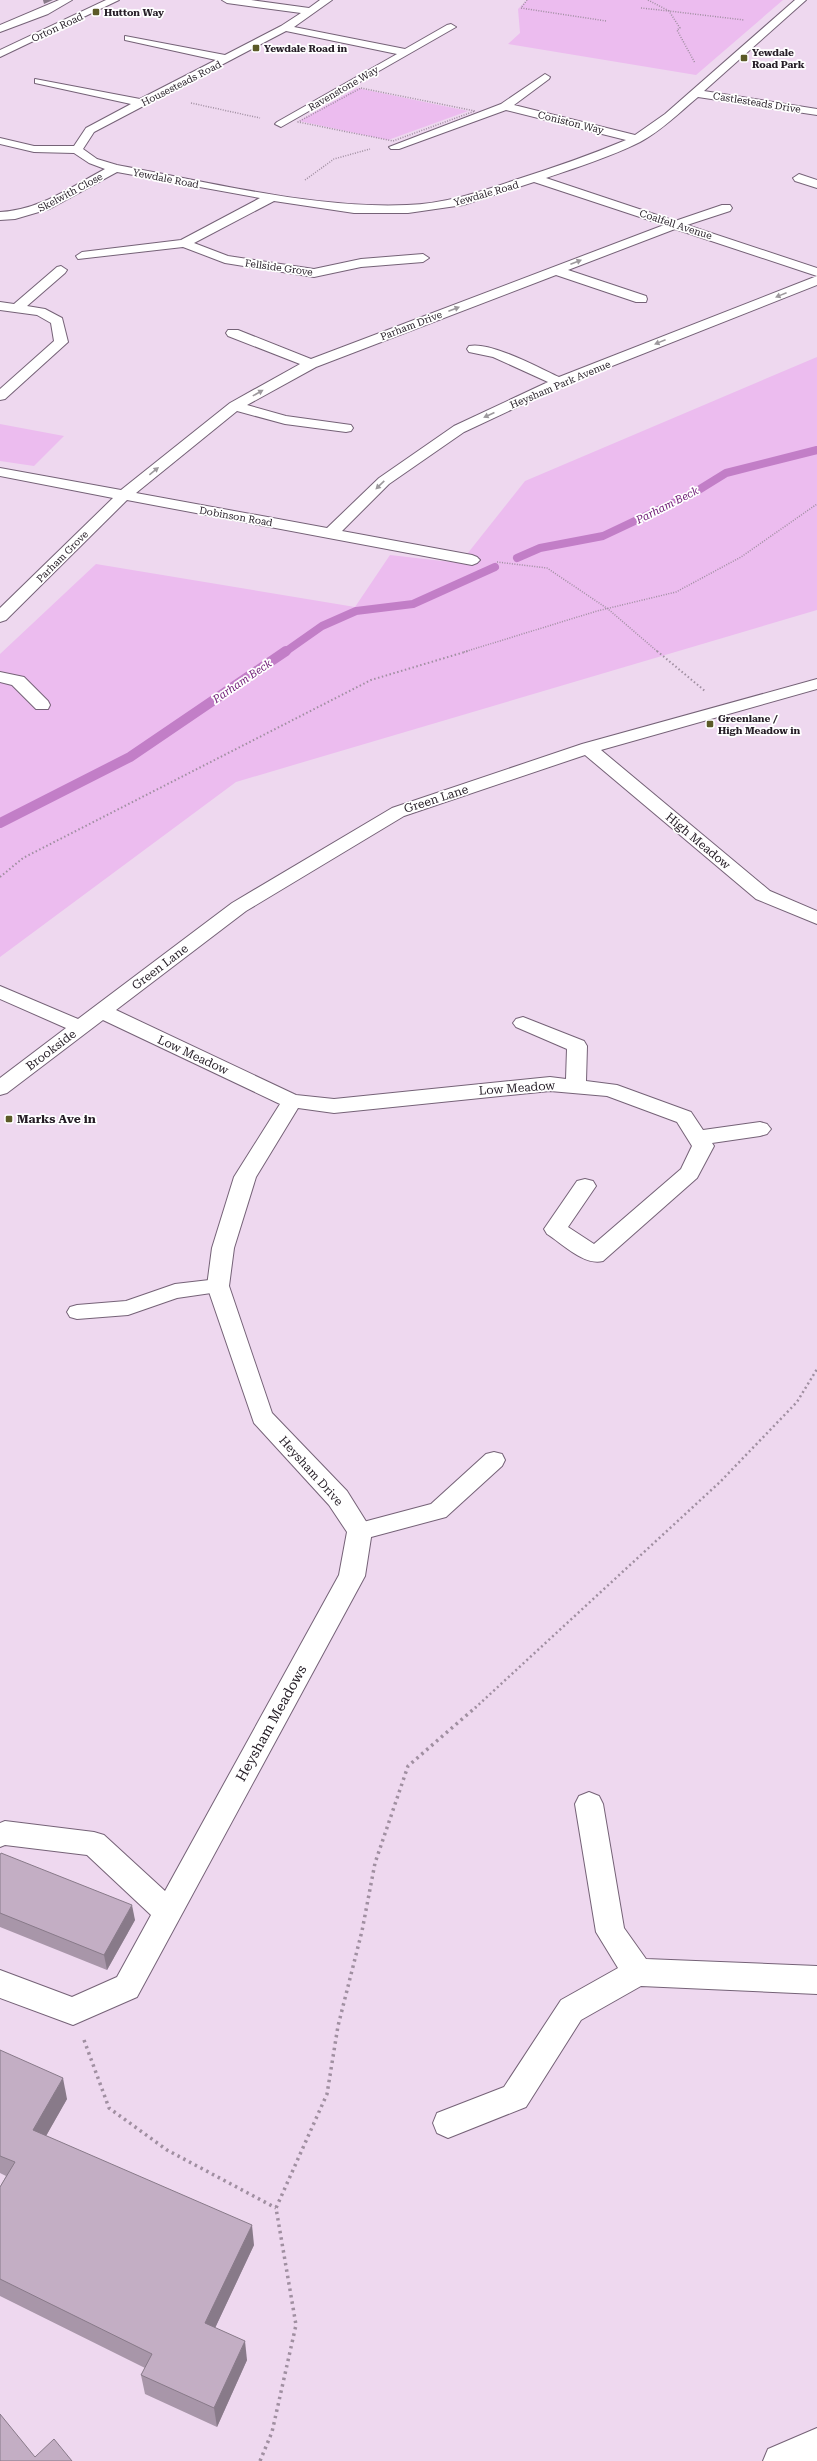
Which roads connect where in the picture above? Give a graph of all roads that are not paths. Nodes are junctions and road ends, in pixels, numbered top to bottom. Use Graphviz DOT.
graph roads {
  1 [pos="67,0"];
  2 [pos="114,0"];
  3 [pos="227,0"];
  4 [pos="327,0"];
  5 [pos="801,0"];
  6 [pos="312,11"];
  7 [pos="451,26"];
  8 [pos="285,28"];
  9 [pos="0,29"];
  10 [pos="129,38"];
  11 [pos="405,52"];
  12 [pos="0,54"];
  13 [pos="227,59"];
  14 [pos="545,77"];
  15 [pos="39,81"];
  16 [pos="696,93"];
  17 [pos="142,103"];
  18 [pos="505,106"];
  19 [pos="817,112"];
  20 [pos="281,124"];
  21 [pos="637,139"];
  22 [pos="0,141"];
  23 [pos="391,144"];
  24 [pos="77,150"];
  25 [pos="115,168"];
  26 [pos="535,178"];
  27 [pos="799,178"];
  28 [pos="817,184"];
  29 [pos="272,197"];
  30 [pos="726,208"];
  31 [pos="0,216"];
  32 [pos="677,224"];
  33 [pos="184,243"];
  34 [pos="82,256"];
  35 [pos="423,258"];
  36 [pos="61,270"];
  37 [pos="554,270"];
  38 [pos="817,272"];
  39 [pos="817,280"];
  40 [pos="641,299"];
  41 [pos="0,306"];
  42 [pos="17,308"];
  43 [pos="232,333"];
  44 [pos="474,349"];
  45 [pos="311,364"];
  46 [pos="559,382"];
  47 [pos="0,396"];
  48 [pos="235,406"];
  49 [pos="346,428"];
  50 [pos="0,472"];
  51 [pos="124,495"];
  52 [pos="331,533"];
  53 [pos="472,560"];
  54 [pos="0,618"];
  55 [pos="0,677"];
  56 [pos="817,684"];
  57 [pos="42,705"];
  58 [pos="588,748"];
  59 [pos="817,918"];
  60 [pos="0,992"];
  61 [pos="101,1011"];
  62 [pos="523,1024"];
  63 [pos="80,1027"];
  64 [pos="576,1087"];
  65 [pos="0,1088"];
  66 [pos="292,1101"];
  67 [pos="760,1129"];
  68 [pos="698,1138"];
  69 [pos="584,1186"];
  70 [pos="218,1286"];
  71 [pos="77,1312"];
  72 [pos="494,1460"];
  73 [pos="360,1531"];
  74 [pos="590,1804"];
  75 [pos="0,1835"];
  76 [pos="167,1911"];
  77 [pos="638,1972"];
  78 [pos="817,1980"];
  79 [pos="0,1984"];
  80 [pos="448,2123"];
  81 [pos="817,2445"];
  82 [pos="780,2461"];
  1 -- 9 [label="street"];
  2 -- 12 [label="street, Orton Road"];
  3 -- 6 [label="street"];
  4 -- 6 [label="street, Housesteads Road"];
  5 -- 16 [label="street, Yewdale Road"];
  6 -- 8 [label="street, Housesteads Road"];
  7 -- 11 [label="street, Ravenstone Way"];
  8 -- 11 [label="street, Ravenstone Way"];
  8 -- 13 [label="street, Housesteads Road"];
  10 -- 13 [label="street"];
  11 -- 20 [label="street, Ravenstone Way"];
  13 -- 17 [label="street, Housesteads Road"];
  14 -- 18 [label="street"];
  15 -- 17 [label="street"];
  16 -- 19 [label="street, Castlesteads Drive"];
  16 -- 21 [label="street, Yewdale Road"];
  17 -- 24 [label="street, Housesteads Road"];
  18 -- 21 [label="street, Coniston Way"];
  18 -- 23 [label="street"];
  21 -- 26 [label="street, Yewdale Road"];
  22 -- 24 [label="street"];
  24 -- 25 [label="street"];
  25 -- 29 [label="street, Yewdale Road"];
  25 -- 31 [label="street, Skelwith Close"];
  26 -- 29 [label="street, Yewdale Road"];
  26 -- 32 [label="street, Coalfell Avenue"];
  27 -- 28 [label="street"];
  29 -- 33 [label="street, Fellside Grove"];
  30 -- 32 [label="street, Parham Drive"];
  37 -- 32 [label="street, Parham Drive, one-way"];
  32 -- 38 [label="street, Coalfell Avenue"];
  33 -- 34 [label="street, Fellside Grove"];
  33 -- 35 [label="street, Fellside Grove"];
  36 -- 42 [label="street"];
  37 -- 40 [label="street"];
  45 -- 37 [label="street, Parham Drive, one-way"];
  39 -- 46 [label="street, Heysham Park Avenue, one-way"];
  41 -- 42 [label="street"];
  42 -- 47 [label="street"];
  43 -- 45 [label="street"];
  44 -- 46 [label="street"];
  48 -- 45 [label="street, Parham Drive, one-way"];
  46 -- 52 [label="street, Heysham Park Avenue, one-way"];
  48 -- 49 [label="street"];
  51 -- 48 [label="street, Parham Drive, one-way"];
  50 -- 51 [label="street, Dobinson Road"];
  51 -- 52 [label="street, Dobinson Road"];
  51 -- 54 [label="street, Parham Grove"];
  52 -- 53 [label="street, Dobinson Road"];
  55 -- 57 [label="street"];
  56 -- 58 [label="street, Green Lane"];
  58 -- 59 [label="street, High Meadow"];
  58 -- 61 [label="street, Green Lane"];
  60 -- 63 [label="street"];
  61 -- 63 [label="street, Brookside"];
  61 -- 66 [label="street, Low Meadow"];
  62 -- 64 [label="street"];
  63 -- 65 [label="street, Brookside"];
  64 -- 66 [label="street, Low Meadow"];
  64 -- 68 [label="street, Low Meadow"];
  66 -- 70 [label="street, Heysham Drive"];
  67 -- 68 [label="street"];
  68 -- 69 [label="street"];
  70 -- 71 [label="lane"];
  70 -- 73 [label="street, Heysham Drive"];
  72 -- 73 [label="lane"];
  73 -- 76 [label="street, Heysham Meadows"];
  74 -- 77 [label="street"];
  75 -- 76 [label="street"];
  76 -- 79 [label="street, Heysham Meadows"];
  77 -- 78 [label="street"];
  77 -- 80 [label="street"];
  81 -- 82 [label="street"];
}
